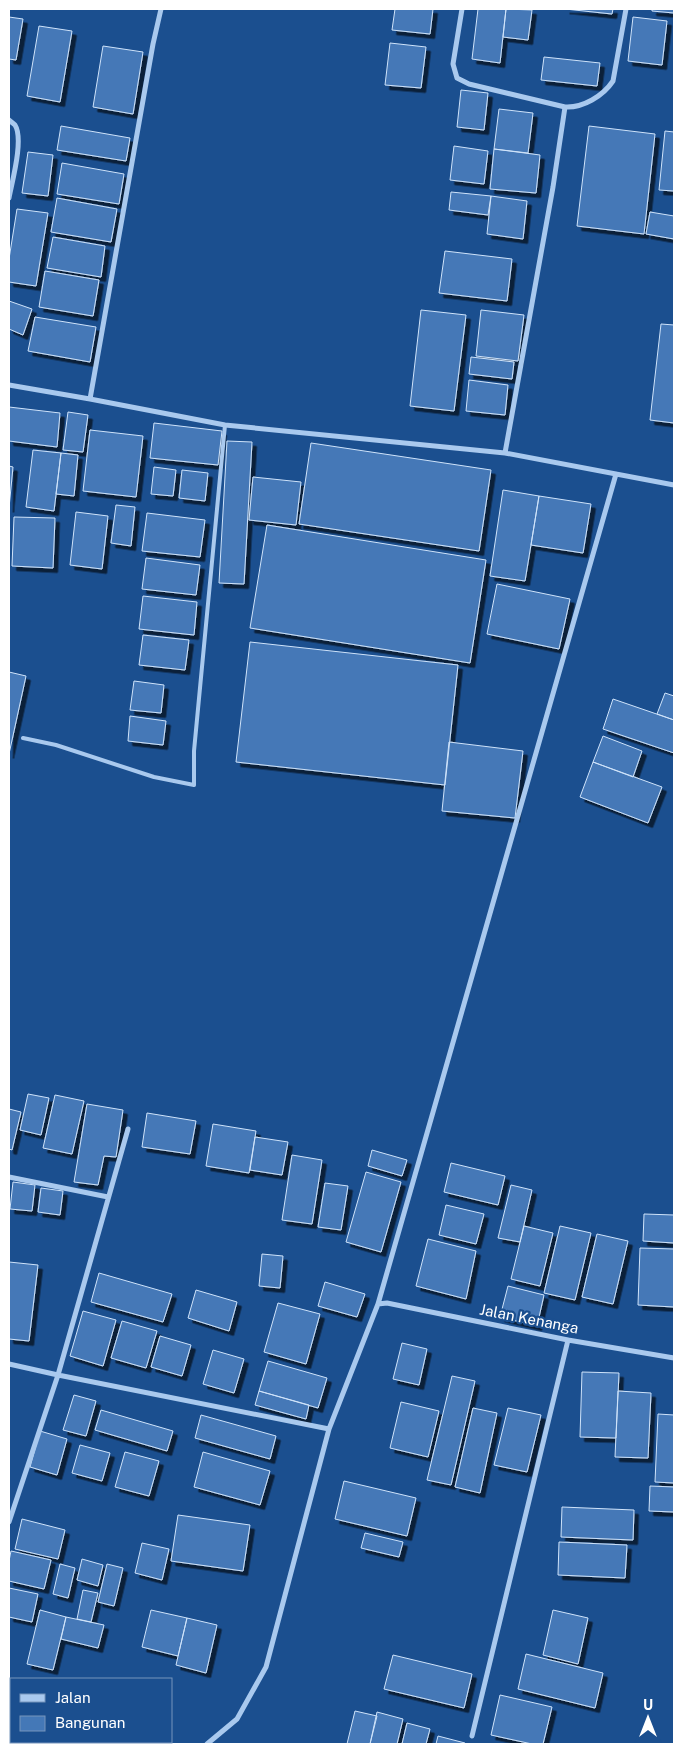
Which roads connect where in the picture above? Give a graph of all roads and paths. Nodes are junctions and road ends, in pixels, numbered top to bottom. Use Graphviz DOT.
graph roads {
  1 [pos="161,9"];
  2 [pos="462,9"];
  3 [pos="626,9"];
  4 [pos="565,107"];
  5 [pos="9,120"];
  6 [pos="9,198"];
  7 [pos="9,385"];
  8 [pos="90,398"];
  9 [pos="225,425"];
  10 [pos="505,453"];
  11 [pos="616,474"];
  12 [pos="674,485"];
  13 [pos="23,738"];
  14 [pos="128,1129"];
  15 [pos="9,1177"];
  16 [pos="108,1197"];
  17 [pos="378,1304"];
  18 [pos="568,1340"];
  19 [pos="674,1358"];
  20 [pos="9,1364"];
  21 [pos="58,1375"];
  22 [pos="329,1429"];
  23 [pos="9,1522"];
  24 [pos="472,1736"];
  25 [pos="207,1744"];
  1 -- 8 [label="street"];
  2 -- 4 [label="street"];
  3 -- 4 [label="street"];
  4 -- 10 [label="street"];
  5 -- 6 [label="street"];
  7 -- 8 [label="street"];
  8 -- 9 [label="street"];
  9 -- 10 [label="street"];
  9 -- 13 [label="lane"];
  10 -- 11 [label="street"];
  11 -- 12 [label="street"];
  11 -- 17 [label="street"];
  14 -- 16 [label="street"];
  15 -- 16 [label="street"];
  16 -- 21 [label="street"];
  17 -- 18 [label="street, Jalan Kenanga"];
  17 -- 22 [label="street"];
  18 -- 19 [label="street, Jalan Kenanga"];
  18 -- 24 [label="street"];
  20 -- 21 [label="street"];
  21 -- 22 [label="street"];
  21 -- 23 [label="street"];
  22 -- 25 [label="street"];
}
